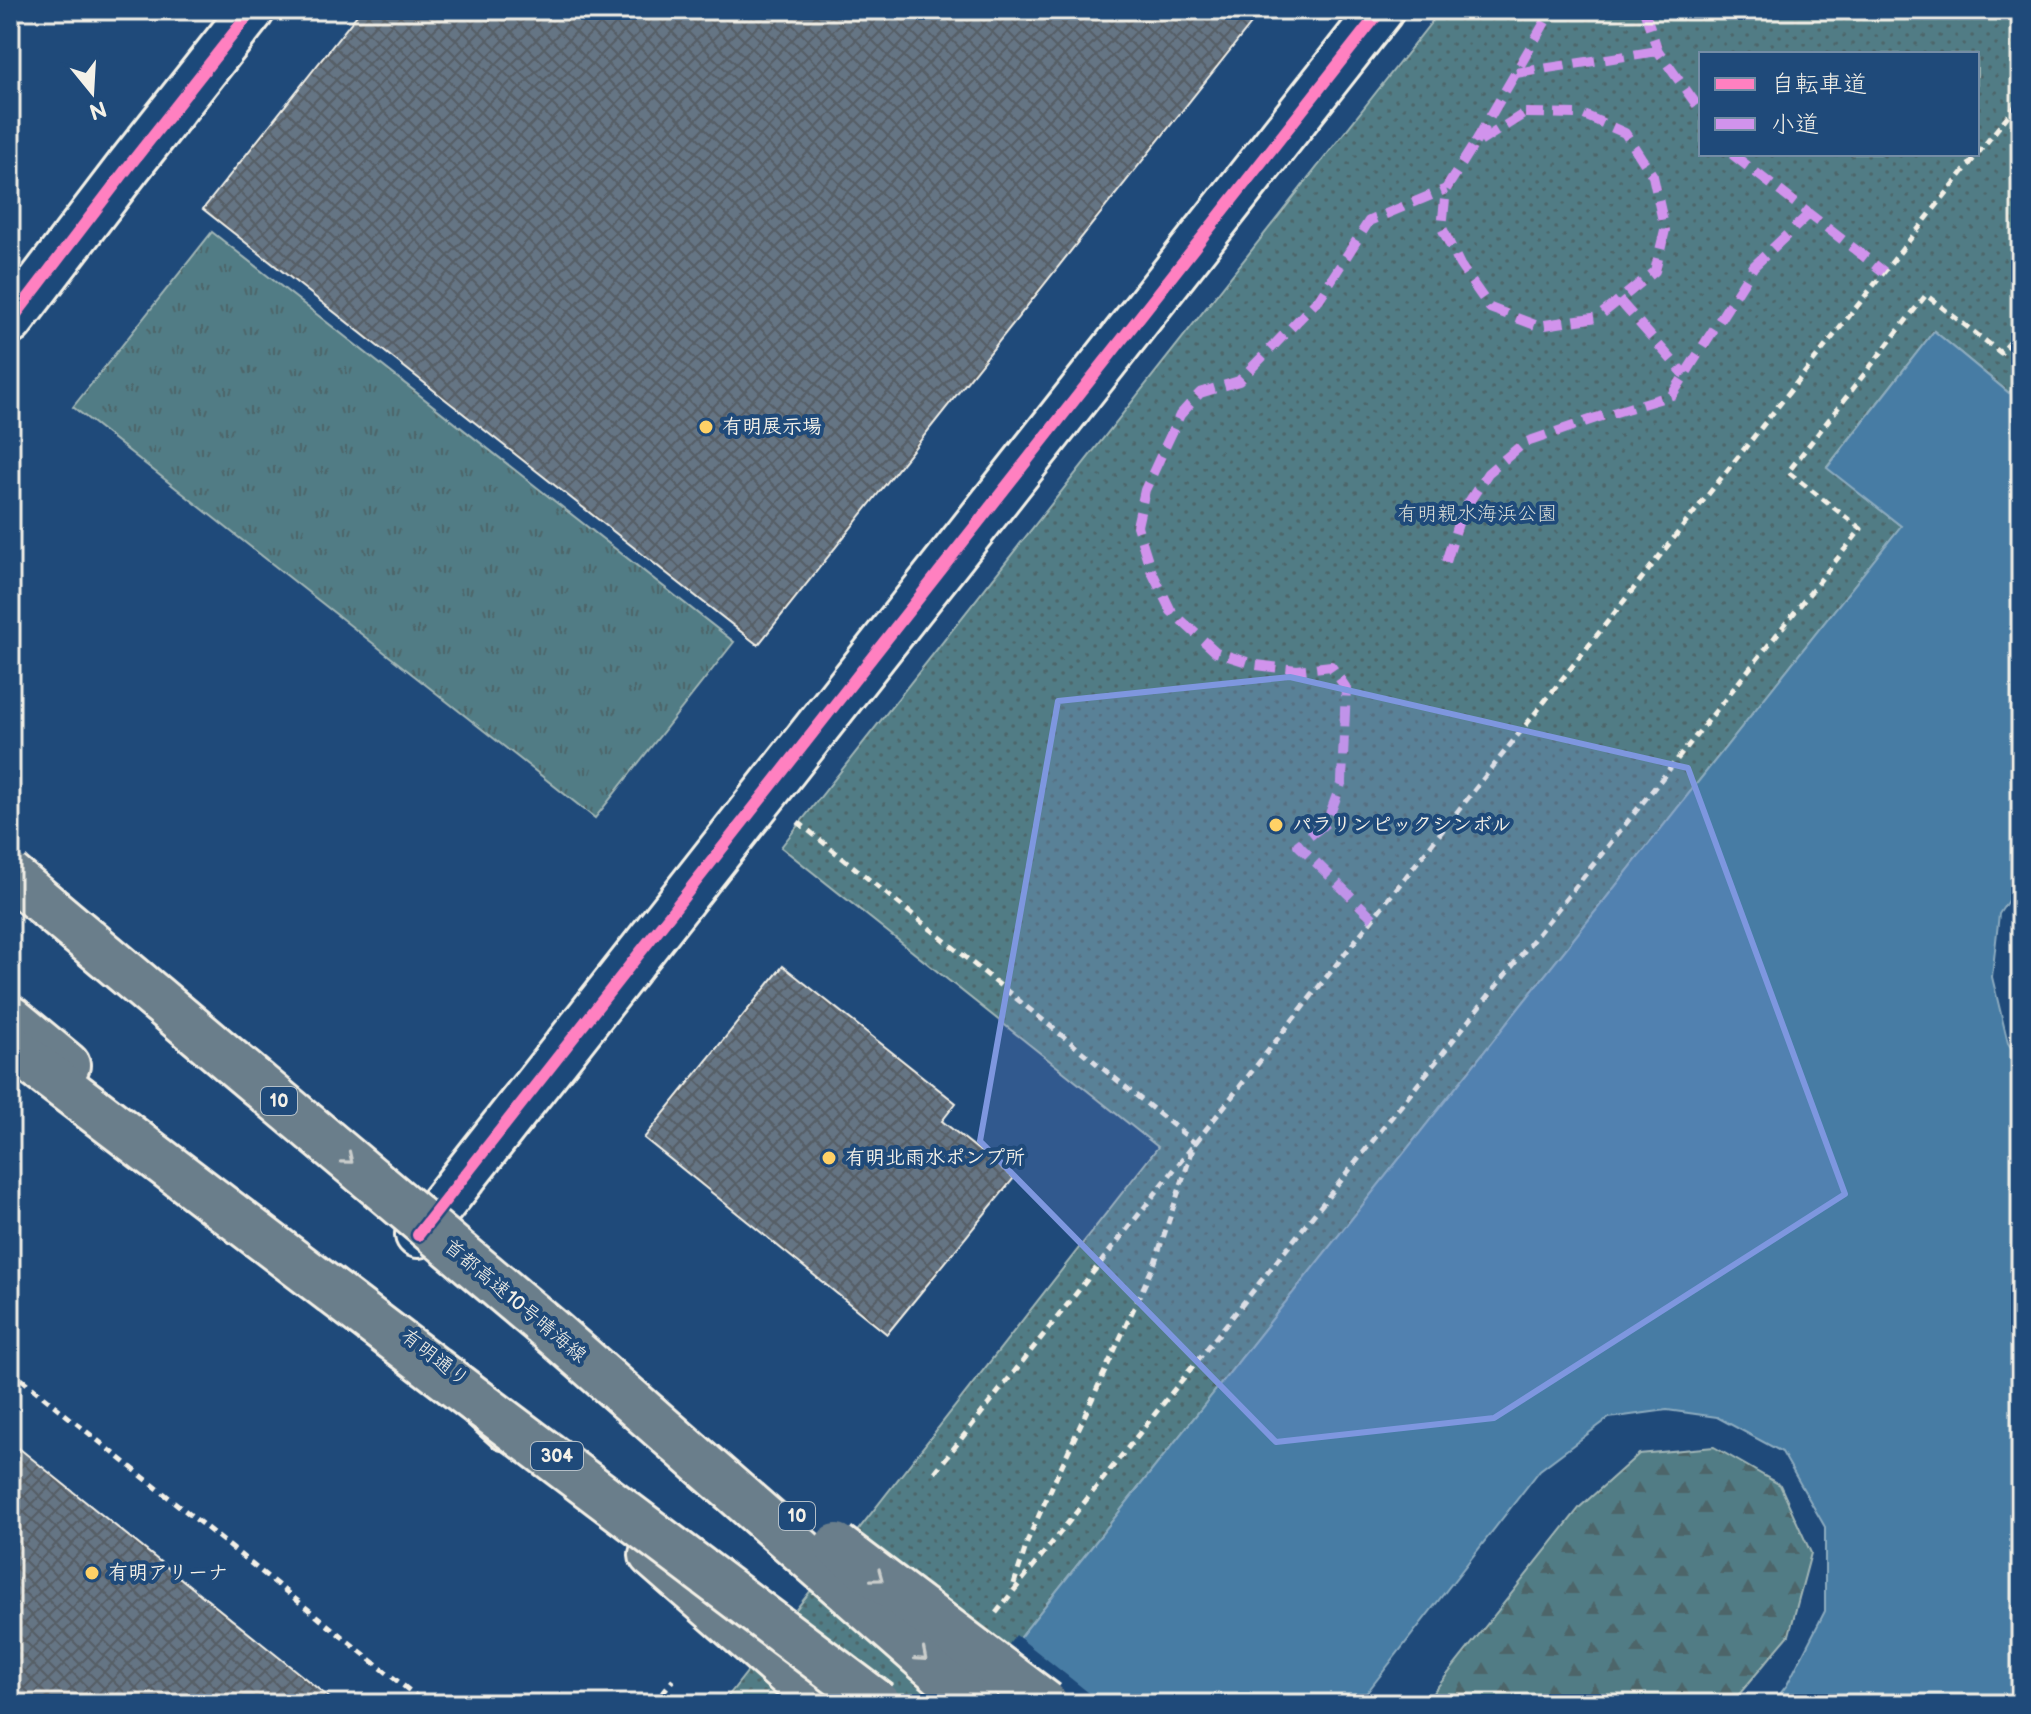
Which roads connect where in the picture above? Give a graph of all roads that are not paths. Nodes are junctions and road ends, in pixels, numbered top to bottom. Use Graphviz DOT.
graph roads {
  1 [pos="252,10"];
  2 [pos="1381,10"];
  3 [pos="10,322"];
  4 [pos="10,875"];
  5 [pos="10,902"];
  6 [pos="10,1018"];
  7 [pos="10,1046"];
  8 [pos="303,1147"];
  9 [pos="418,1235"];
  10 [pos="548,1328"];
  11 [pos="479,1403"];
  12 [pos="822,1704"];
  13 [pos="855,1704"];
  14 [pos="879,1704"];
  15 [pos="976,1704"];
  16 [pos="1046,1704"];
  1 -- 3 [label="street"];
  2 -- 9 [label="street"];
  4 -- 10 [label="main road, 首都高速10号晴海線 / 10, one-way, bridge"];
  5 -- 8 [label="main road"];
  6 -- 13 [label="main road, 有明通り / 304, bridge"];
  7 -- 11 [label="main road"];
  10 -- 15 [label="main road, 首都高速10号晴海線 / 10, one-way, bridge"];
  10 -- 16 [label="main road, 10, one-way, bridge"];
  11 -- 12 [label="main road, bridge"];
  11 -- 14 [label="main road, bridge"];
}
